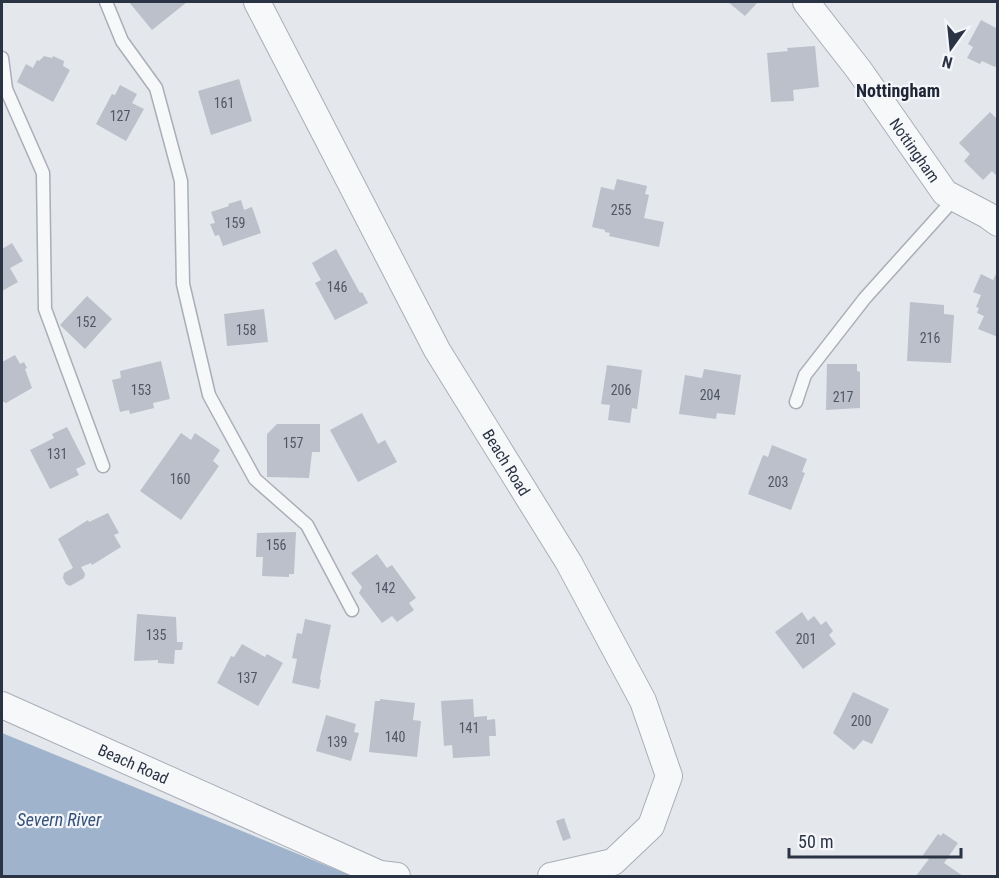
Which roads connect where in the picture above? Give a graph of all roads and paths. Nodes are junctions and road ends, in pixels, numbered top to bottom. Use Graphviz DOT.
graph roads {
  1 [pos="106,2"];
  2 [pos="257,2"];
  3 [pos="806,2"];
  4 [pos="2,58"];
  5 [pos="955,198"];
  6 [pos="998,223"];
  7 [pos="796,402"];
  8 [pos="103,466"];
  9 [pos="352,610"];
  10 [pos="2,705"];
  11 [pos="397,876"];
  12 [pos="551,876"];
  1 -- 9 [label="lane"];
  2 -- 12 [label="street, Beach Road"];
  3 -- 5 [label="street, Nottingham"];
  4 -- 8 [label="lane"];
  5 -- 6 [label="street, Nottingham"];
  5 -- 7 [label="lane"];
  10 -- 11 [label="street, Beach Road"];
}
